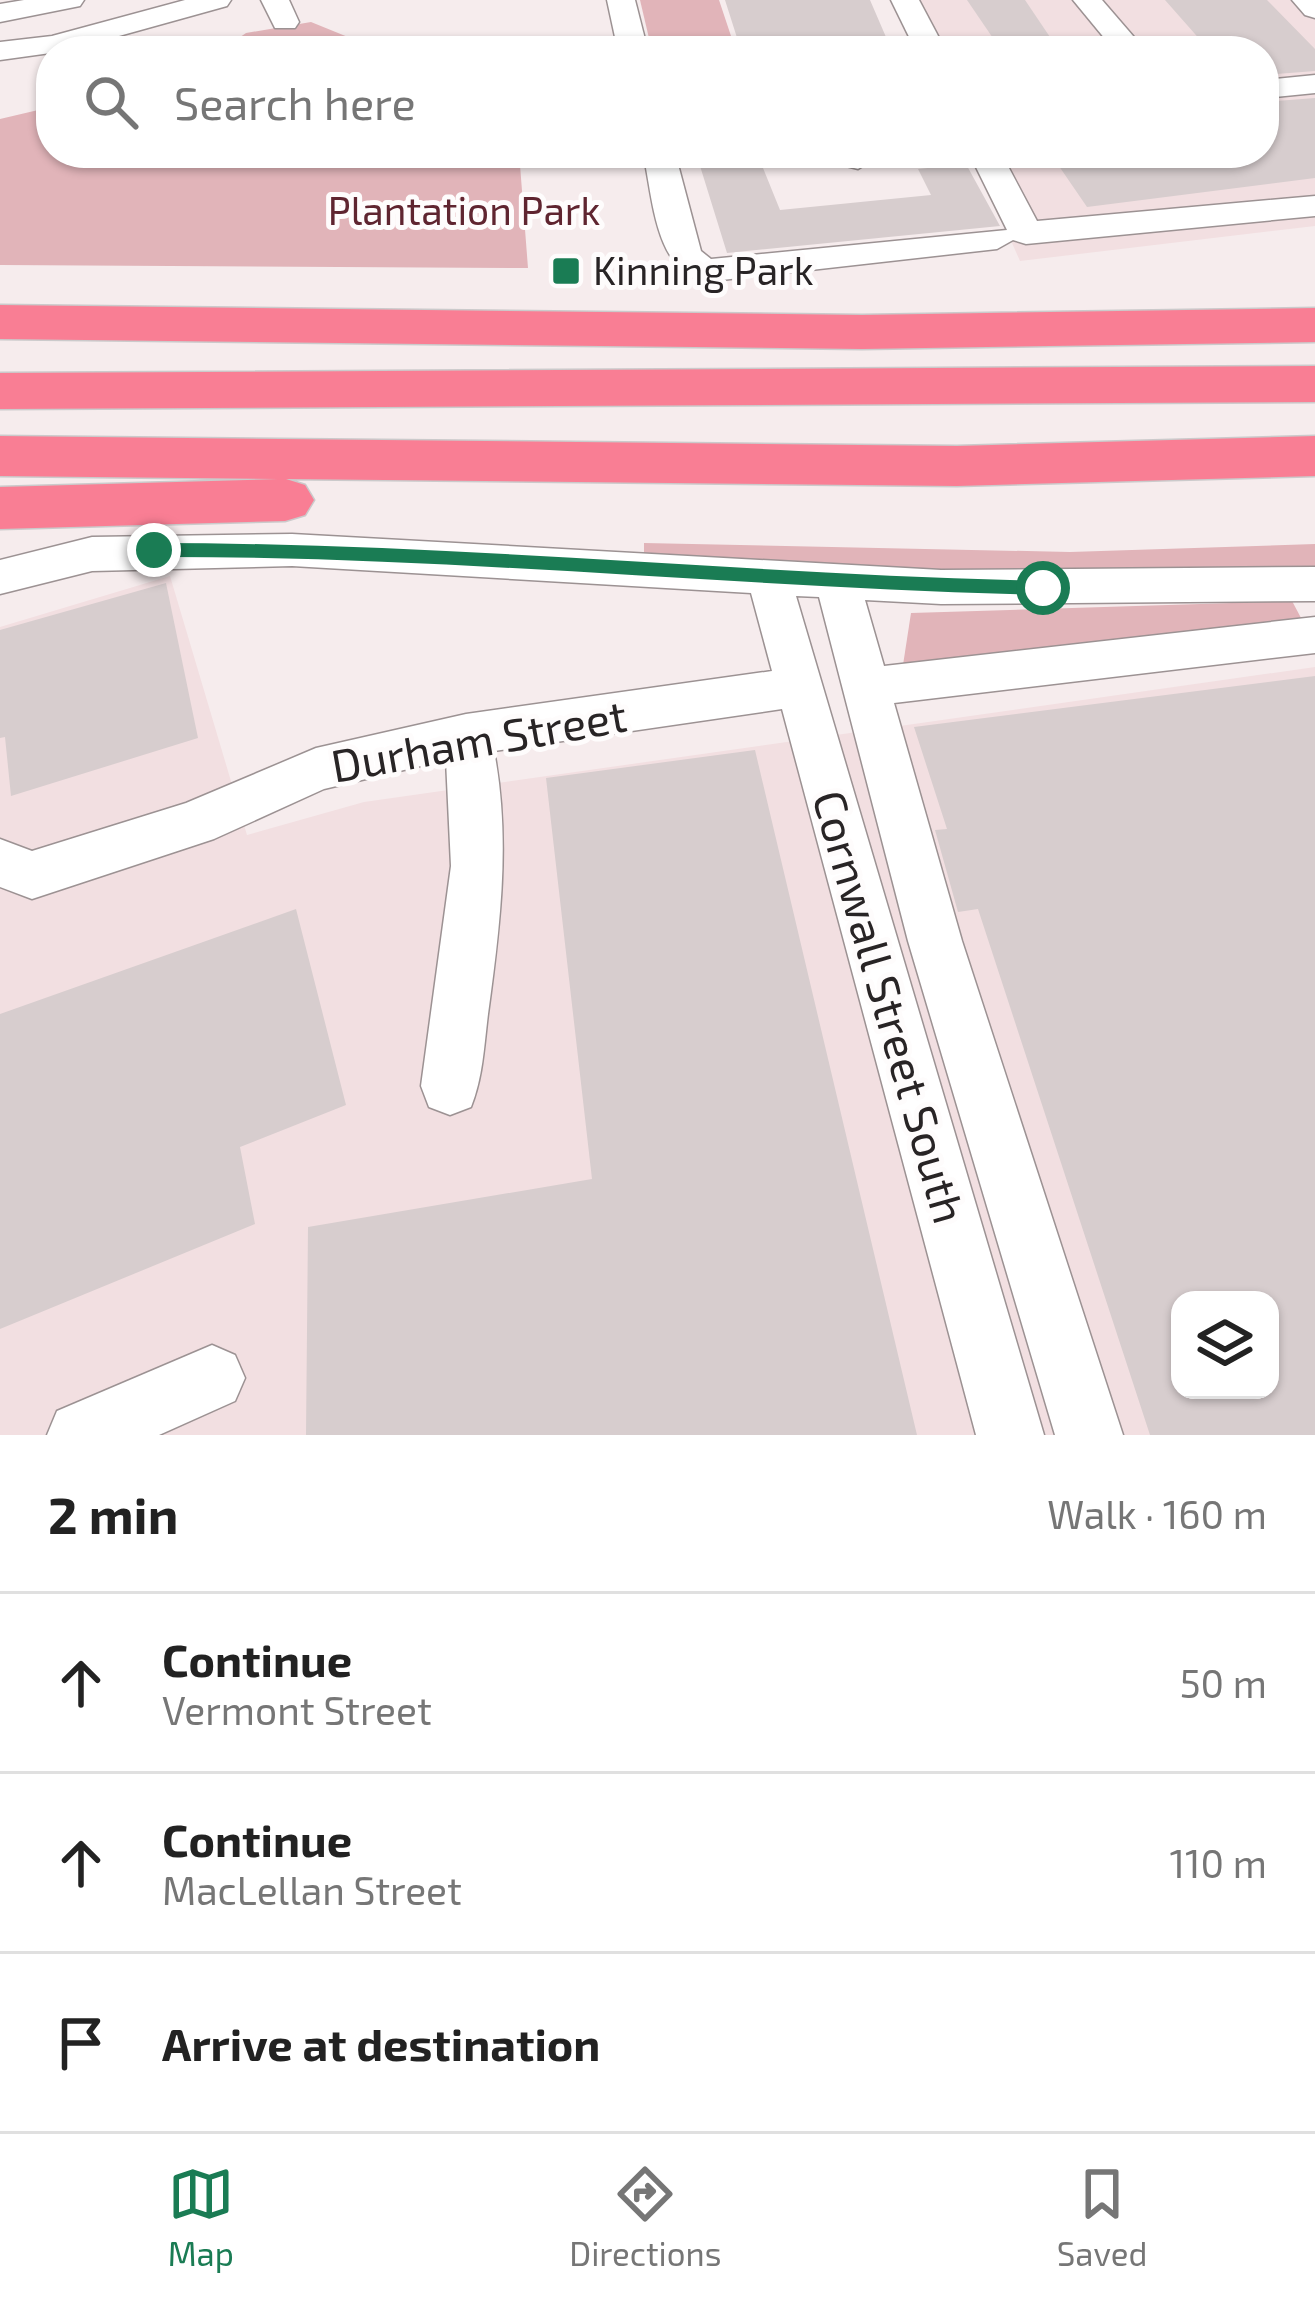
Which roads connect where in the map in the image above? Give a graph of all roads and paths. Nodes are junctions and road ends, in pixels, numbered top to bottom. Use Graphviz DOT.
graph roads {
  1 [pos="217,0"];
  2 [pos="620,0"];
  3 [pos="905,0"];
  4 [pos="1087,0"];
  5 [pos="1306,0"];
  6 [pos="57,2"];
  7 [pos="1315,9"];
  8 [pos="0,13"];
  9 [pos="55,36"];
  10 [pos="89,36"];
  11 [pos="629,36"];
  12 [pos="924,36"];
  13 [pos="1118,36"];
  14 [pos="36,48"];
  15 [pos="0,51"];
  16 [pos="1315,84"];
  17 [pos="1279,88"];
  18 [pos="663,168"];
  19 [pos="990,168"];
  20 [pos="1315,206"];
  21 [pos="1012,235"];
  22 [pos="0,297"];
  23 [pos="0,322"];
  24 [pos="1315,325"];
  25 [pos="538,330"];
  26 [pos="0,352"];
  27 [pos="0,374"];
  28 [pos="1315,384"];
  29 [pos="382,388"];
  30 [pos="880,390"];
  31 [pos="0,391"];
  32 [pos="0,424"];
  33 [pos="1315,432"];
  34 [pos="1315,455"];
  35 [pos="0,456"];
  36 [pos="1315,502"];
  37 [pos="0,508"];
  38 [pos="0,578"];
  39 [pos="769,579"];
  40 [pos="838,583"];
  41 [pos="1315,584"];
  42 [pos="1315,634"];
  43 [pos="800,687"];
  44 [pos="868,687"];
  45 [pos="466,735"];
  46 [pos="16,869"];
  47 [pos="450,1086"];
  48 [pos="212,1378"];
  49 [pos="81,1435"];
  50 [pos="1010,1435"];
  51 [pos="1089,1435"];
  1 -- 10 [label="street"];
  2 -- 11 [label="street"];
  3 -- 12 [label="street"];
  4 -- 13 [label="street"];
  5 -- 7 [label="street"];
  6 -- 8 [label="street"];
  6 -- 9 [label="street"];
  14 -- 15 [label="street"];
  16 -- 17 [label="street"];
  18 -- 21 [label="street"];
  19 -- 21 [label="street"];
  20 -- 21 [label="street"];
  22 -- 25 [label="highway"];
  23 -- 25 [label="highway"];
  24 -- 25 [label="highway"];
  26 -- 30 [label="highway"];
  27 -- 29 [label="highway"];
  28 -- 30 [label="highway"];
  29 -- 30 [label="highway"];
  29 -- 31 [label="highway"];
  32 -- 33 [label="highway"];
  34 -- 35 [label="highway"];
  36 -- 37 [label="highway"];
  38 -- 39 [label="street"];
  39 -- 40 [label="street"];
  39 -- 43 [label="street, Cornwall Street South"];
  40 -- 41 [label="street"];
  40 -- 44 [label="street"];
  42 -- 44 [label="street"];
  43 -- 45 [label="street, Durham Street"];
  43 -- 50 [label="street, Cornwall Street South"];
  44 -- 51 [label="street"];
  45 -- 46 [label="street, Durham Street"];
  45 -- 47 [label="street"];
  48 -- 49 [label="street"];
}
